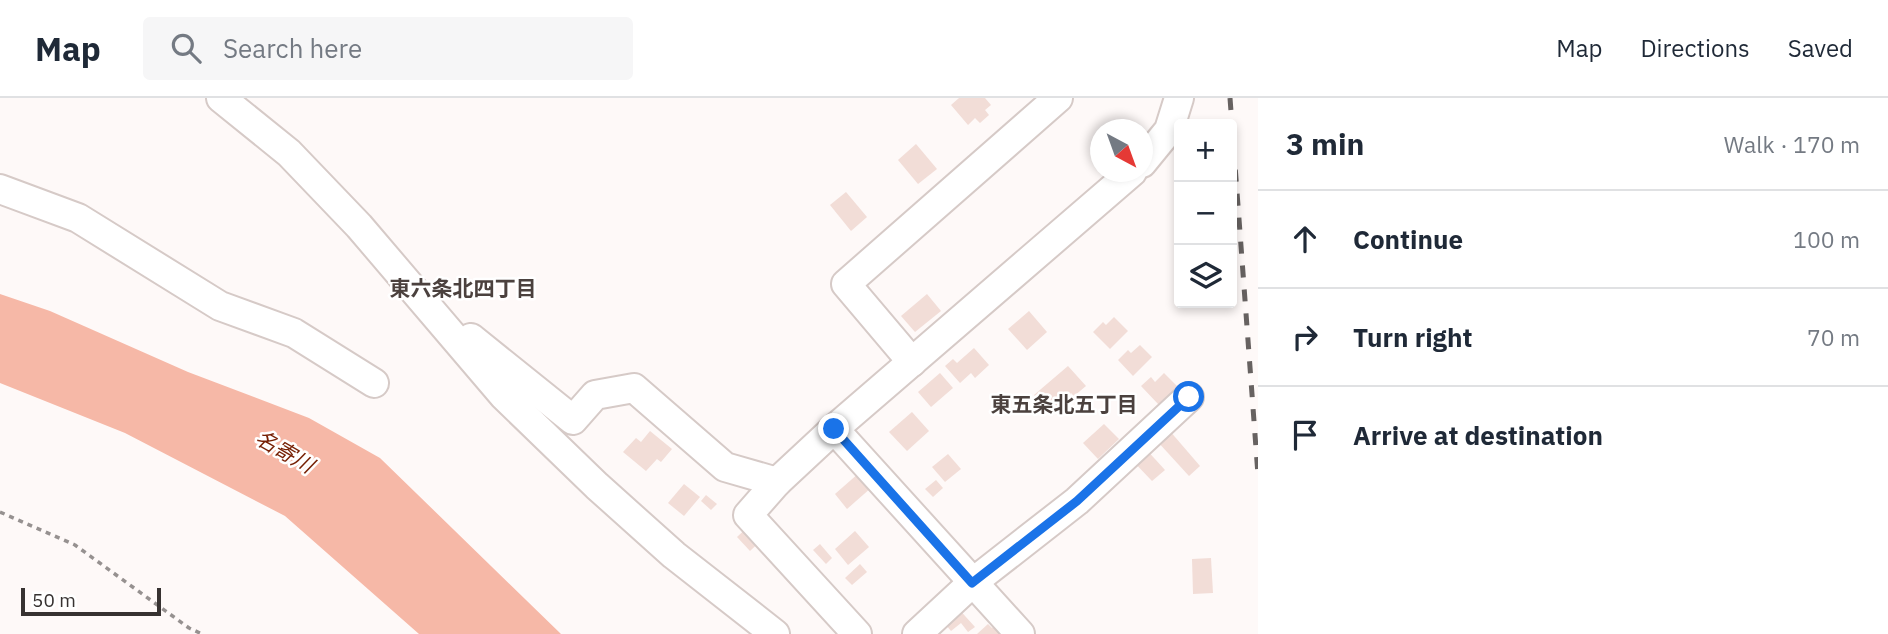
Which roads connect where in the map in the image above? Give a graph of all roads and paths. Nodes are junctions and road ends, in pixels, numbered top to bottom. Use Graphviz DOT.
graph roads {
  1 [pos="221,98"];
  2 [pos="1058,98"];
  3 [pos="1179,98"];
  4 [pos="1153,150"];
  5 [pos="1120,182"];
  6 [pos="0,189"];
  7 [pos="440,323"];
  8 [pos="912,362"];
  9 [pos="374,383"];
  10 [pos="1189,397"];
  11 [pos="834,429"];
  12 [pos="777,482"];
  13 [pos="0,512"];
  14 [pos="972,583"];
  15 [pos="202,634"];
  16 [pos="775,634"];
  17 [pos="857,634"];
  18 [pos="917,634"];
  19 [pos="1020,634"];
  1 -- 7 [label="street"];
  2 -- 8 [label="street"];
  3 -- 4 [label="street"];
  5 -- 8 [label="street"];
  6 -- 9 [label="street"];
  7 -- 12 [label="street"];
  7 -- 16 [label="street"];
  8 -- 11 [label="street"];
  10 -- 14 [label="street"];
  11 -- 12 [label="street"];
  11 -- 14 [label="street"];
  12 -- 17 [label="street"];
  13 -- 15 [label="path"];
  14 -- 18 [label="street"];
  14 -- 19 [label="street"];
}
